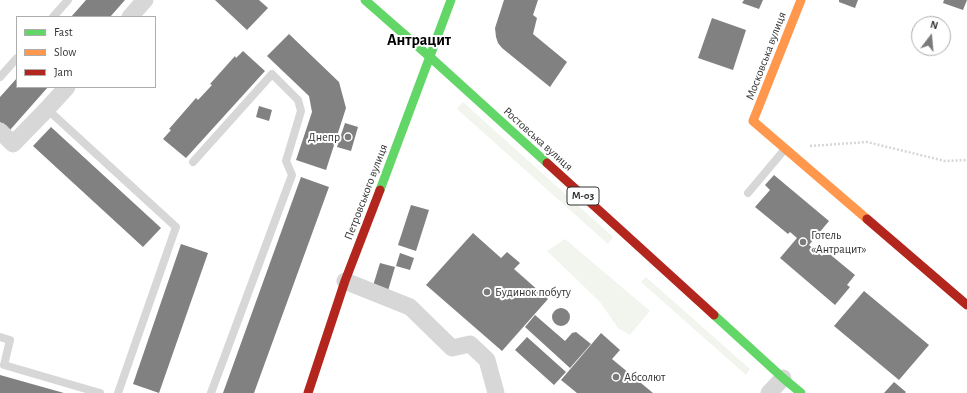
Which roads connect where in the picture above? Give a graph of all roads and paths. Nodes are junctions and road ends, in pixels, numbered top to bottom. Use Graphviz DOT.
graph roads {
  1 [pos="68,0"];
  2 [pos="145,0"];
  3 [pos="366,0"];
  4 [pos="450,0"];
  5 [pos="801,0"];
  6 [pos="54,16"];
  7 [pos="131,16"];
  8 [pos="430,57"];
  9 [pos="16,59"];
  10 [pos="0,77"];
  11 [pos="66,88"];
  12 [pos="47,109"];
  13 [pos="0,131"];
  14 [pos="785,148"];
  15 [pos="967,160"];
  16 [pos="193,162"];
  17 [pos="748,193"];
  18 [pos="345,281"];
  19 [pos="967,305"];
  20 [pos="0,337"];
  21 [pos="783,385"];
  22 [pos="100,393"];
  23 [pos="118,393"];
  24 [pos="211,393"];
  25 [pos="308,393"];
  26 [pos="496,393"];
  27 [pos="769,393"];
  28 [pos="801,393"];
  1 -- 6 [label="lane"];
  2 -- 7 [label="street"];
  3 -- 8 [label="main road, Ростовська вулиця / М-03"];
  4 -- 8 [label="main road, Петровського вулиця"];
  5 -- 14 [label="main road, Московська вулиця"];
  8 -- 18 [label="main road, Петровського вулиця"];
  8 -- 21 [label="main road, Ростовська вулиця / М-03"];
  9 -- 10 [label="lane"];
  11 -- 12 [label="street"];
  12 -- 13 [label="street"];
  12 -- 23 [label="lane"];
  14 -- 15 [label="path"];
  14 -- 17 [label="lane"];
  14 -- 19 [label="main road"];
  16 -- 24 [label="lane"];
  18 -- 25 [label="main road, Петровського вулиця"];
  18 -- 26 [label="street"];
  20 -- 22 [label="lane"];
  21 -- 27 [label="street"];
  21 -- 28 [label="main road, Ростовська вулиця / М-03"];
}
